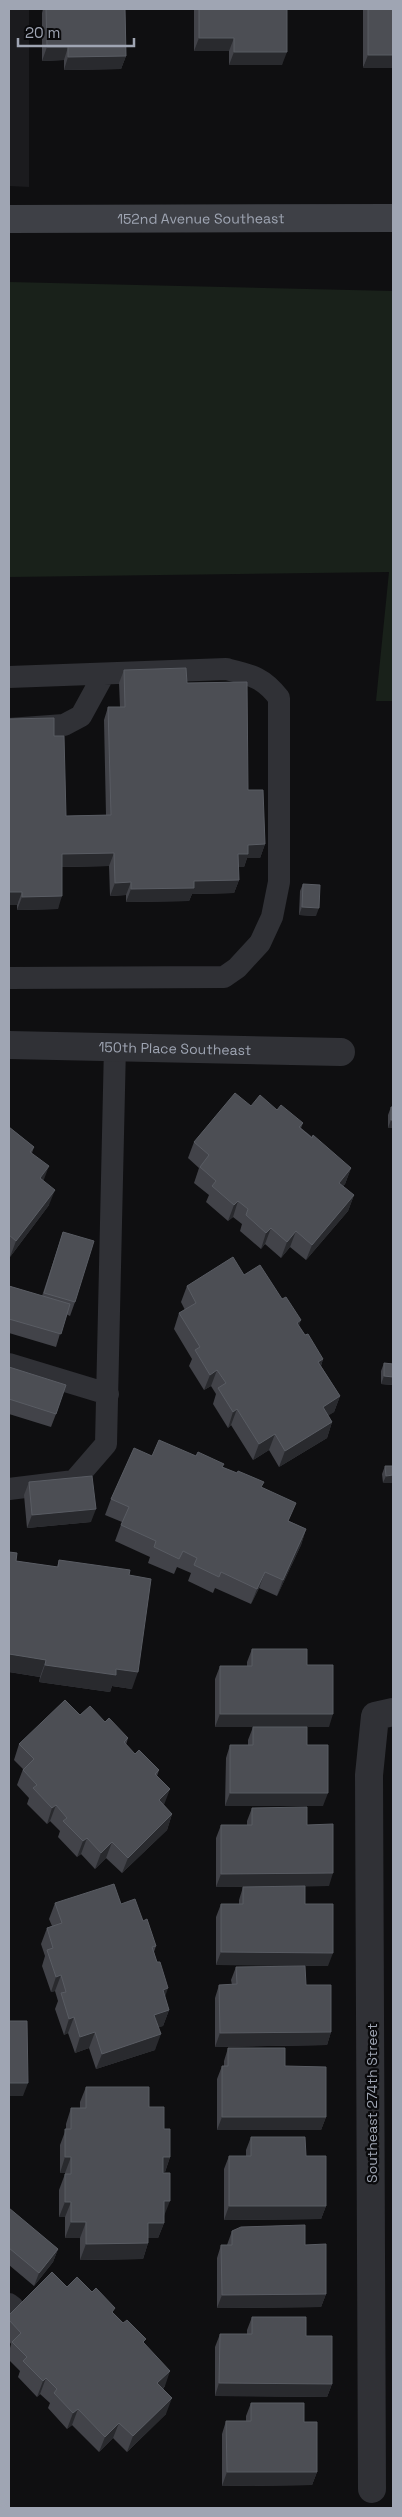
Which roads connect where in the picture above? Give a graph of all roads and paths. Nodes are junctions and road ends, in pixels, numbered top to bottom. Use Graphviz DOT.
graph roads {
  1 [pos="393,218"];
  2 [pos="9,219"];
  3 [pos="104,674"];
  4 [pos="9,677"];
  5 [pos="9,729"];
  6 [pos="9,978"];
  7 [pos="9,1045"];
  8 [pos="115,1046"];
  9 [pos="341,1052"];
  10 [pos="9,1364"];
  11 [pos="108,1394"];
  12 [pos="9,1489"];
  13 [pos="384,1714"];
  14 [pos="382,2028"];
  15 [pos="383,2345"];
  16 [pos="372,2490"];
  1 -- 2 [label="street, 152nd Avenue Southeast"];
  3 -- 4 [label="lane"];
  3 -- 5 [label="lane"];
  3 -- 6 [label="lane"];
  7 -- 8 [label="street, 150th Place Southeast"];
  8 -- 9 [label="street, 150th Place Southeast"];
  8 -- 11 [label="lane"];
  10 -- 11 [label="lane"];
  11 -- 12 [label="lane"];
  13 -- 14 [label="street, Southeast 274th Street"];
  14 -- 15 [label="street, Southeast 274th Street"];
  15 -- 16 [label="street, Southeast 274th Street"];
}
